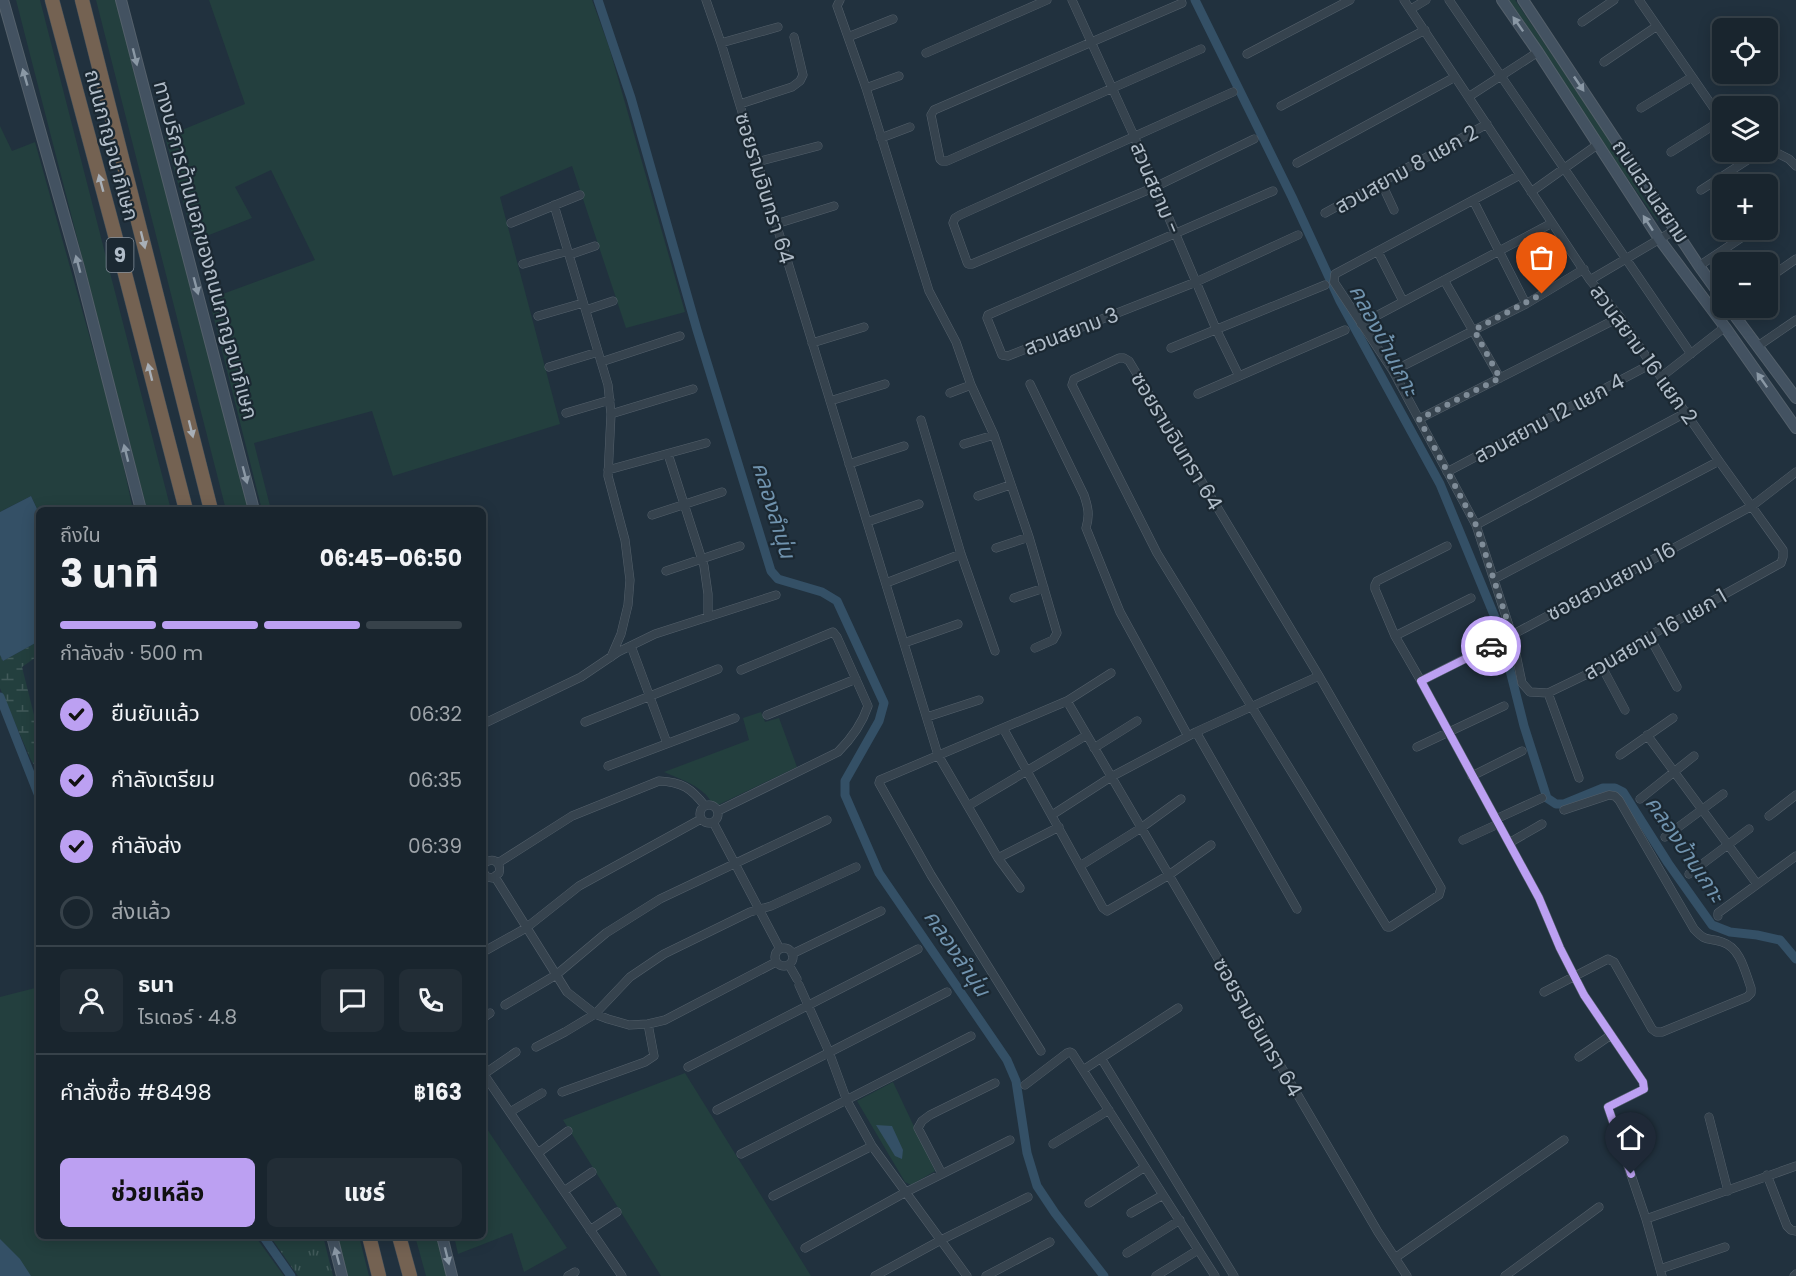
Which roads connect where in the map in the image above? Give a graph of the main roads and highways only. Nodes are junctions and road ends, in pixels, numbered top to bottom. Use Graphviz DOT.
graph roads {
  1 [pos="3,0"];
  2 [pos="52,0"];
  3 [pos="82,0"];
  4 [pos="121,0"];
  5 [pos="1502,0"];
  6 [pos="1523,0"];
  7 [pos="1712,284"];
  8 [pos="1737,318"];
  9 [pos="1795,394"];
  10 [pos="1796,428"];
  11 [pos="140,507"];
  12 [pos="185,507"];
  13 [pos="210,507"];
  14 [pos="253,507"];
  15 [pos="333,1239"];
  16 [pos="370,1239"];
  17 [pos="400,1239"];
  18 [pos="443,1239"];
  19 [pos="342,1276"];
  20 [pos="379,1276"];
  21 [pos="410,1276"];
  22 [pos="452,1276"];
  11 -- 1 [label="main road, one-way"];
  12 -- 2 [label="highway, ถนนกาญจนาภิเษก / 9, one-way"];
  3 -- 13 [label="highway, ถนนกาญจนาภิเษก / 9, one-way"];
  4 -- 14 [label="main road, ทางบริการด้านนอกของถนนกาญจนาภิเษก, one-way"];
  10 -- 5 [label="main road, ถนนสวนสยาม, one-way"];
  6 -- 7 [label="main road, ถนนสวนสยาม, one-way"];
  8 -- 9 [label="main road"];
  19 -- 15 [label="main road, one-way"];
  16 -- 20 [label="highway"];
  17 -- 21 [label="highway"];
  18 -- 22 [label="main road, one-way"];
}
